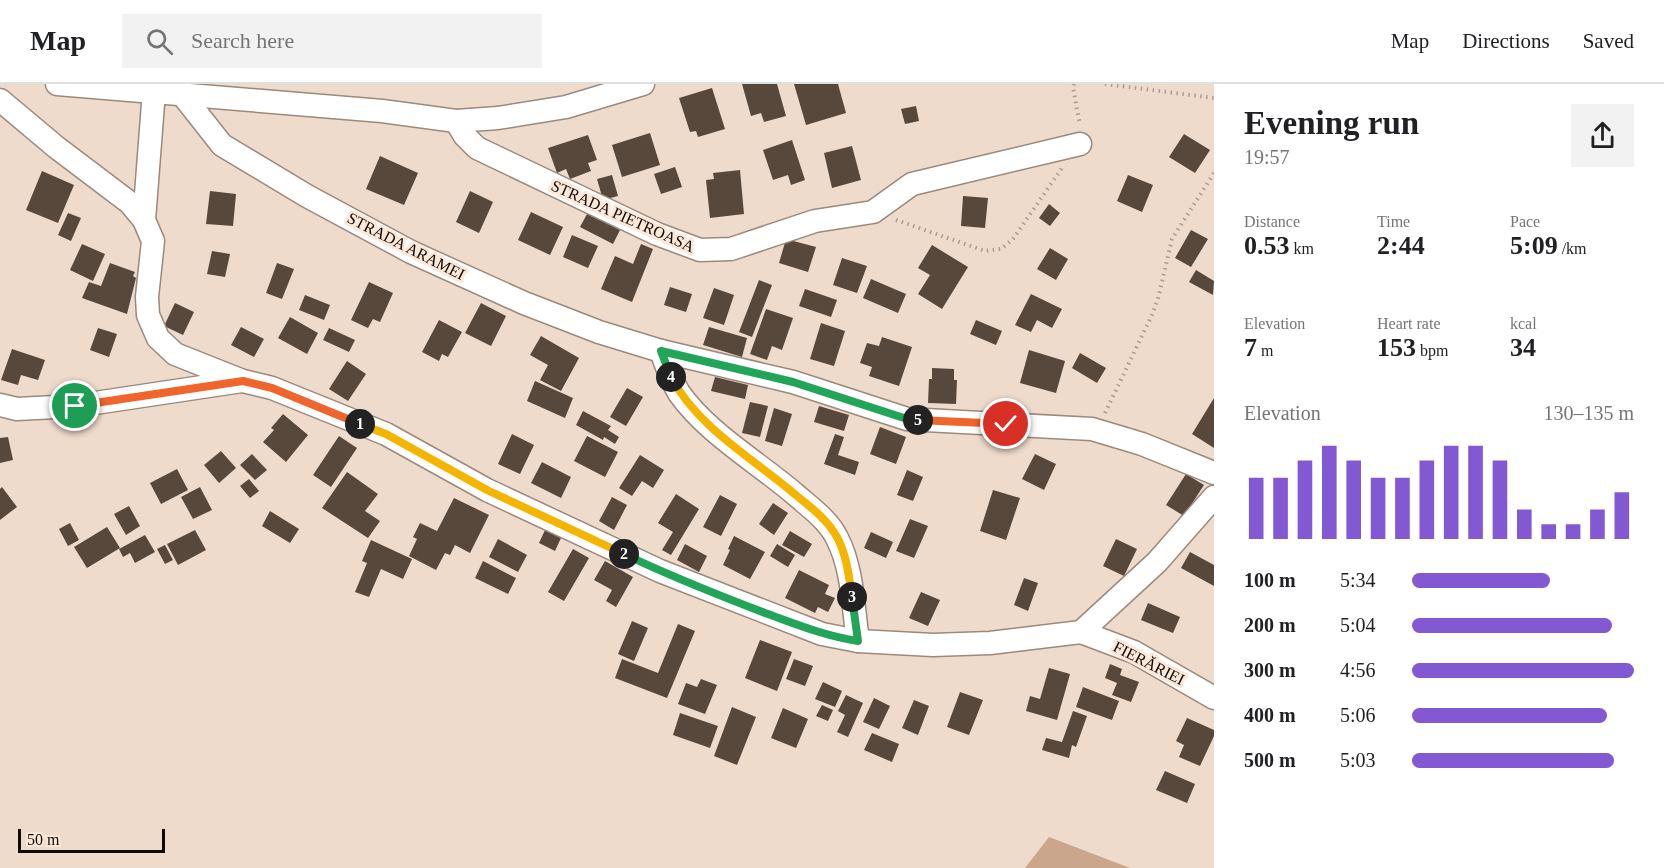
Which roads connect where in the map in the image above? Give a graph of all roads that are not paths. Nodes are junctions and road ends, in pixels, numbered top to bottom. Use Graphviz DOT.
graph roads {
  1 [pos="57,84"];
  2 [pos="643,84"];
  3 [pos="154,91"];
  4 [pos="181,93"];
  5 [pos="0,100"];
  6 [pos="456,121"];
  7 [pos="1080,144"];
  8 [pos="144,220"];
  9 [pos="661,351"];
  10 [pos="243,381"];
  11 [pos="0,405"];
  12 [pos="1214,473"];
  13 [pos="1214,497"];
  14 [pos="1082,633"];
  15 [pos="858,641"];
  16 [pos="1214,698"];
  1 -- 3 [label="street"];
  2 -- 6 [label="street"];
  3 -- 4 [label="street"];
  3 -- 8 [label="street"];
  4 -- 6 [label="street"];
  4 -- 9 [label="street, STRADA ARAMEI"];
  5 -- 8 [label="street"];
  6 -- 7 [label="street, STRADA PIETROASA"];
  8 -- 10 [label="street"];
  9 -- 12 [label="street, STRADA ARAMEI"];
  9 -- 15 [label="street"];
  10 -- 11 [label="street"];
  10 -- 15 [label="street"];
  13 -- 14 [label="street"];
  14 -- 15 [label="street"];
  14 -- 16 [label="street, FIERĂRIEI"];
}
